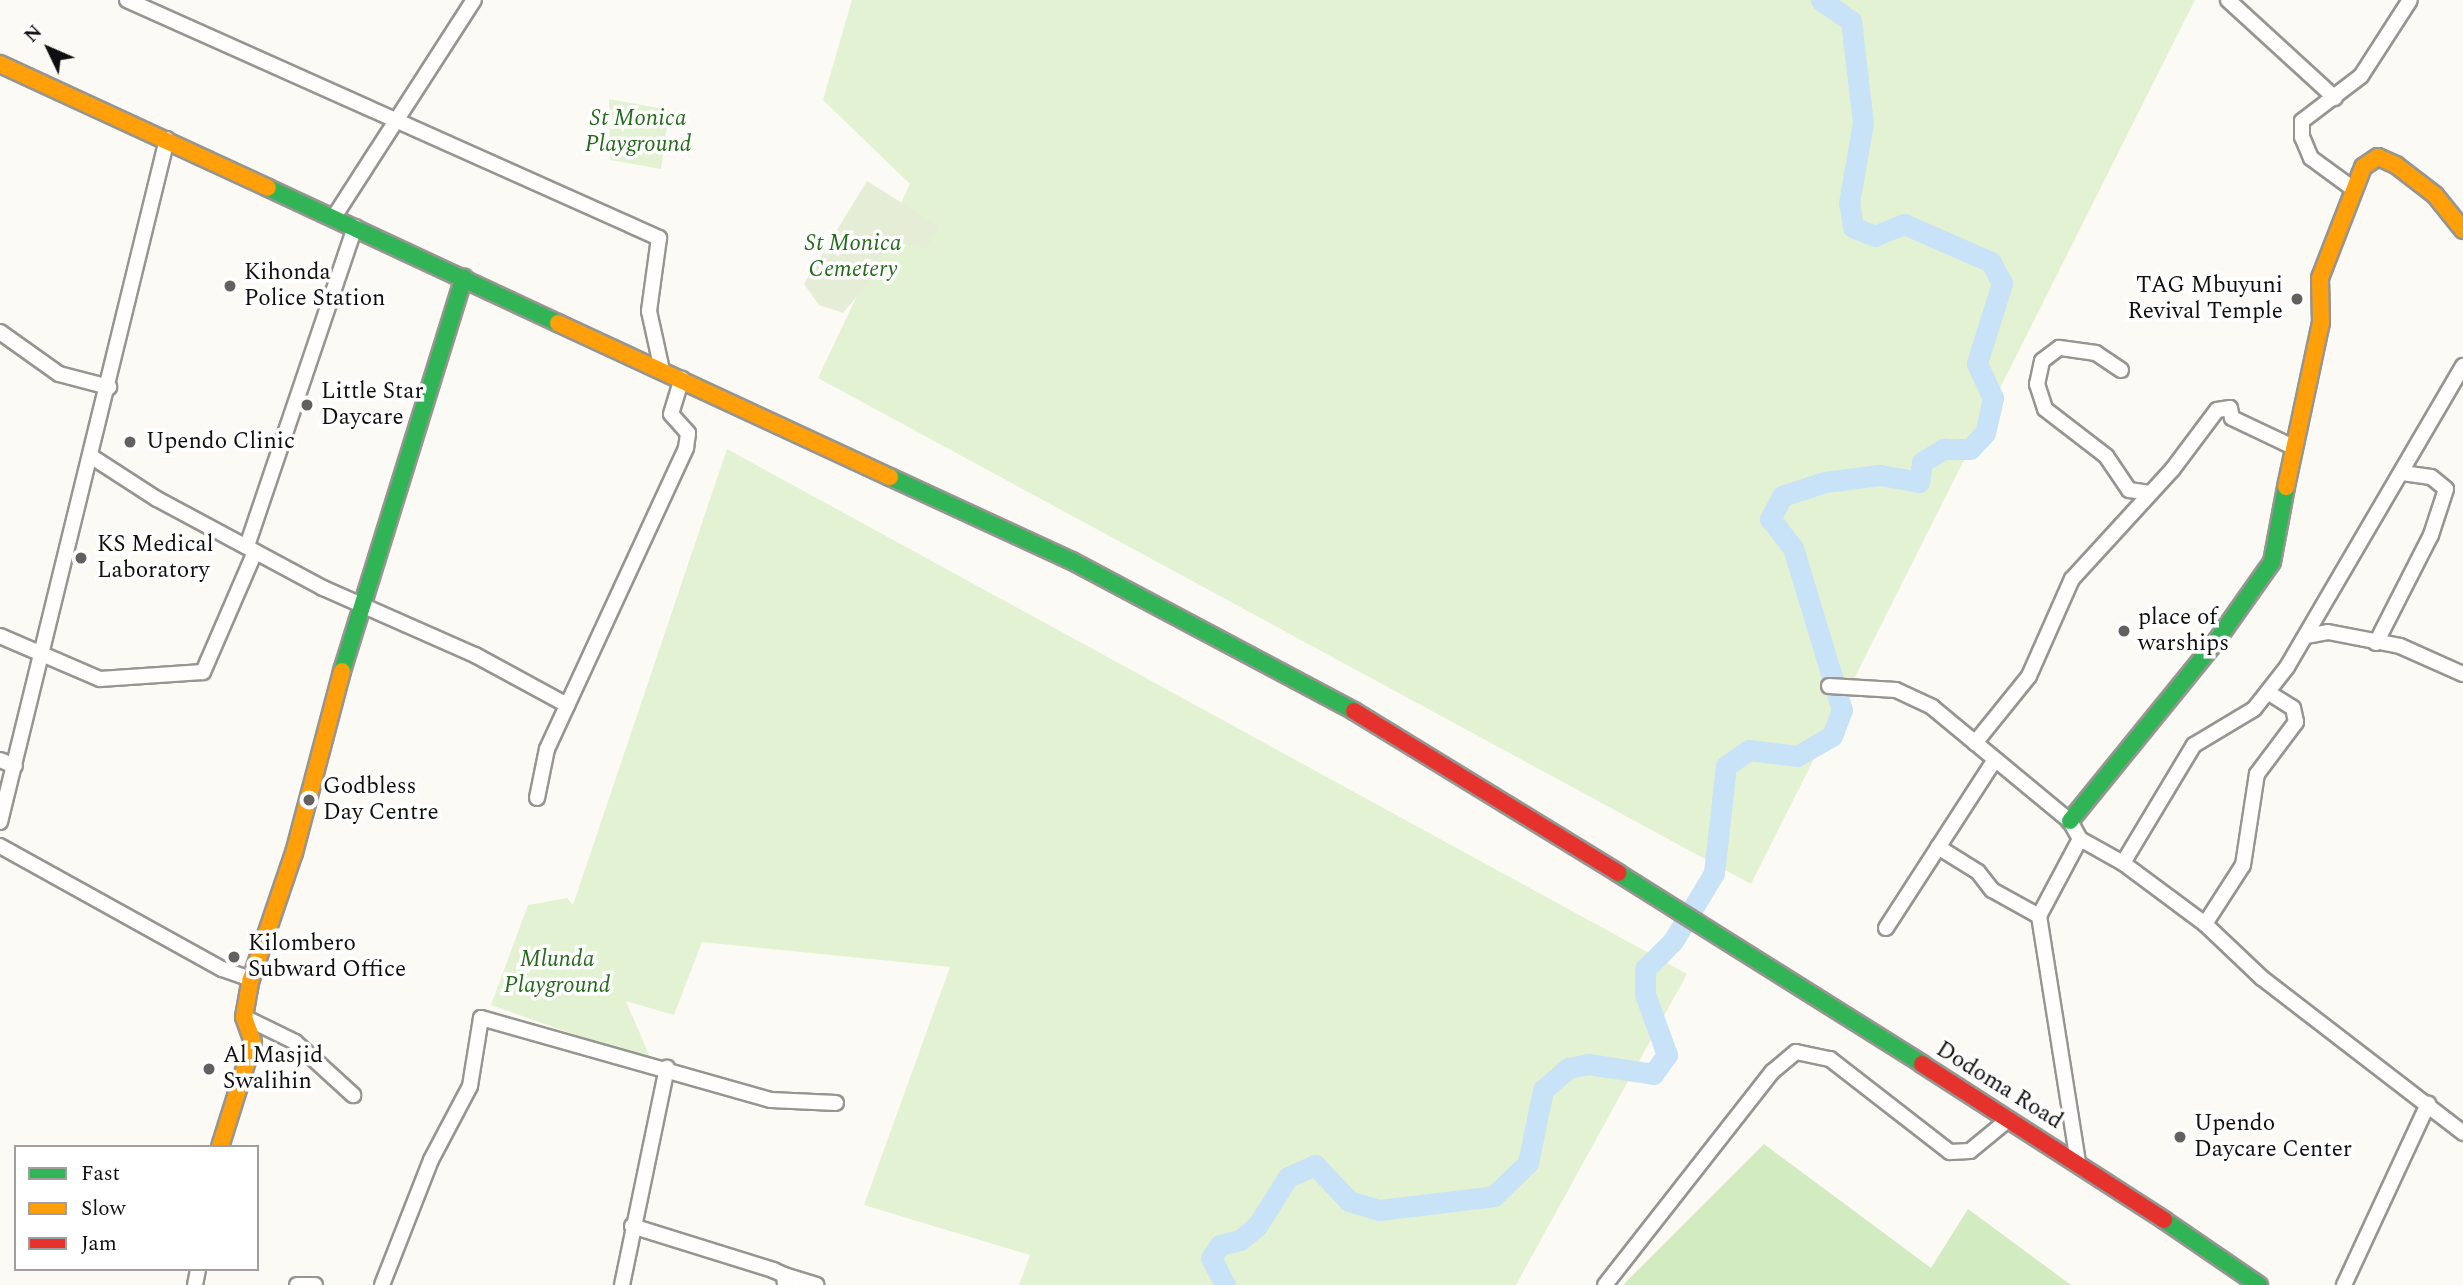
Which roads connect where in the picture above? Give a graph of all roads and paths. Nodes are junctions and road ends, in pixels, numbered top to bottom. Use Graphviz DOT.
graph roads {
  1 [pos="127,0"];
  2 [pos="474,0"];
  3 [pos="2228,0"];
  4 [pos="2410,0"];
  5 [pos="0,64"];
  6 [pos="2335,98"];
  7 [pos="399,120"];
  8 [pos="167,139"];
  9 [pos="2352,188"];
  10 [pos="334,217"];
  11 [pos="355,227"];
  12 [pos="2463,230"];
  13 [pos="464,278"];
  14 [pos="0,332"];
  15 [pos="2463,366"];
  16 [pos="662,370"];
  17 [pos="2121,370"];
  18 [pos="682,379"];
  19 [pos="109,387"];
  20 [pos="2291,446"];
  21 [pos="92,457"];
  22 [pos="2402,473"];
  23 [pos="2150,493"];
  24 [pos="251,549"];
  25 [pos="363,604"];
  26 [pos="0,636"];
  27 [pos="2306,636"];
  28 [pos="2376,643"];
  29 [pos="42,655"];
  30 [pos="2463,674"];
  31 [pos="1829,686"];
  32 [pos="2269,693"];
  33 [pos="567,705"];
  34 [pos="1975,743"];
  35 [pos="0,760"];
  36 [pos="1994,761"];
  37 [pos="15,766"];
  38 [pos="537,798"];
  39 [pos="2070,821"];
  40 [pos="0,822"];
  41 [pos="2080,839"];
  42 [pos="0,846"];
  43 [pos="1938,847"];
  44 [pos="2123,863"];
  45 [pos="2039,916"];
  46 [pos="2205,925"];
  47 [pos="1886,928"];
  48 [pos="251,979"];
  49 [pos="244,1017"];
  50 [pos="667,1068"];
  51 [pos="353,1095"];
  52 [pos="836,1103"];
  53 [pos="2428,1104"];
  54 [pos="2009,1119"];
  55 [pos="2463,1133"];
  56 [pos="221,1145"];
  57 [pos="2078,1162"];
  58 [pos="632,1226"];
  59 [pos="784,1280"];
  60 [pos="2255,1284"];
  61 [pos="297,1285"];
  62 [pos="315,1285"];
  63 [pos="382,1285"];
  64 [pos="622,1285"];
  65 [pos="816,1285"];
  66 [pos="1605,1285"];
  67 [pos="2344,1285"];
  1 -- 7 [label="street"];
  2 -- 7 [label="street"];
  3 -- 6 [label="street"];
  4 -- 6 [label="street"];
  5 -- 8 [label="main road, Dodoma Road"];
  6 -- 9 [label="street"];
  7 -- 10 [label="street"];
  7 -- 16 [label="street"];
  8 -- 10 [label="main road, Dodoma Road"];
  8 -- 19 [label="street"];
  9 -- 12 [label="main road"];
  9 -- 20 [label="main road"];
  10 -- 11 [label="main road, Dodoma Road"];
  11 -- 13 [label="main road, Dodoma Road"];
  11 -- 24 [label="street"];
  13 -- 16 [label="main road, Dodoma Road"];
  13 -- 25 [label="main road"];
  14 -- 19 [label="street"];
  15 -- 22 [label="street"];
  16 -- 18 [label="main road, Dodoma Road"];
  17 -- 23 [label="street"];
  18 -- 33 [label="street"];
  18 -- 54 [label="main road, Dodoma Road"];
  19 -- 21 [label="street"];
  20 -- 23 [label="street"];
  20 -- 39 [label="main road"];
  21 -- 24 [label="street"];
  21 -- 29 [label="street"];
  22 -- 27 [label="street"];
  22 -- 28 [label="street"];
  23 -- 34 [label="street"];
  24 -- 25 [label="street"];
  24 -- 29 [label="street"];
  25 -- 33 [label="street"];
  25 -- 48 [label="main road"];
  26 -- 29 [label="street"];
  27 -- 28 [label="street"];
  27 -- 32 [label="street"];
  28 -- 30 [label="street"];
  29 -- 37 [label="street"];
  31 -- 34 [label="street"];
  32 -- 44 [label="street"];
  32 -- 46 [label="street"];
  33 -- 38 [label="street"];
  34 -- 36 [label="street"];
  35 -- 37 [label="street"];
  36 -- 39 [label="street"];
  36 -- 43 [label="street"];
  37 -- 40 [label="street"];
  39 -- 41 [label="street"];
  41 -- 44 [label="street"];
  41 -- 45 [label="street"];
  42 -- 48 [label="street"];
  43 -- 45 [label="street"];
  43 -- 47 [label="street"];
  44 -- 46 [label="street"];
  45 -- 57 [label="street"];
  46 -- 53 [label="street"];
  48 -- 49 [label="main road"];
  49 -- 51 [label="street"];
  49 -- 56 [label="main road"];
  50 -- 52 [label="street"];
  50 -- 58 [label="street"];
  50 -- 63 [label="street"];
  53 -- 55 [label="street"];
  53 -- 67 [label="street"];
  54 -- 57 [label="main road, Dodoma Road"];
  54 -- 66 [label="street"];
  57 -- 60 [label="main road, Dodoma Road"];
  58 -- 59 [label="street"];
  58 -- 64 [label="street"];
  59 -- 65 [label="street"];
  61 -- 62 [label="street"];
}
